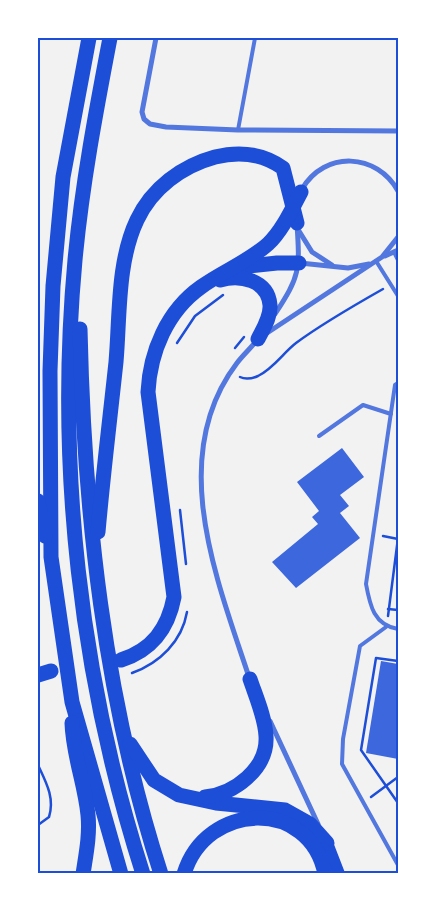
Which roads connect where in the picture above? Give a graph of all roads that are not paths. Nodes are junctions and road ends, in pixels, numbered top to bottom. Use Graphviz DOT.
graph roads {
  1 [pos="89,38"];
  2 [pos="110,38"];
  3 [pos="156,38"];
  4 [pos="255,38"];
  5 [pos="238,130"];
  6 [pos="398,131"];
  7 [pos="89,148"];
  8 [pos="301,192"];
  9 [pos="398,192"];
  10 [pos="292,208"];
  11 [pos="297,223"];
  12 [pos="398,236"];
  13 [pos="396,251"];
  14 [pos="398,260"];
  15 [pos="376,261"];
  16 [pos="300,263"];
  17 [pos="345,267"];
  18 [pos="236,268"];
  19 [pos="200,287"];
  20 [pos="398,296"];
  21 [pos="252,338"];
  22 [pos="398,383"];
  23 [pos="391,414"];
  24 [pos="319,436"];
  25 [pos="38,500"];
  26 [pos="51,557"];
  27 [pos="96,558"];
  28 [pos="386,627"];
  29 [pos="398,629"];
  30 [pos="121,660"];
  31 [pos="38,671"];
  32 [pos="38,675"];
  33 [pos="250,679"];
  34 [pos="72,702"];
  35 [pos="125,736"];
  36 [pos="179,795"];
  37 [pos="327,843"];
  38 [pos="398,850"];
  39 [pos="394,853"];
  40 [pos="398,865"];
  41 [pos="83,874"];
  42 [pos="121,874"];
  43 [pos="143,874"];
  44 [pos="161,874"];
  45 [pos="184,874"];
  46 [pos="325,874"];
  47 [pos="338,874"];
  1 -- 26 [label="highway"];
  2 -- 7 [label="highway"];
  3 -- 5 [label="street"];
  4 -- 5 [label="lane"];
  5 -- 6 [label="street"];
  7 -- 27 [label="highway"];
  7 -- 43 [label="highway"];
  8 -- 9 [label="street"];
  8 -- 10 [label="highway"];
  8 -- 11 [label="street"];
  10 -- 11 [label="highway"];
  10 -- 18 [label="highway"];
  10 -- 27 [label="highway"];
  11 -- 16 [label="street"];
  11 -- 17 [label="street"];
  12 -- 15 [label="street"];
  13 -- 14 [label="lane"];
  13 -- 15 [label="street"];
  15 -- 17 [label="street"];
  15 -- 20 [label="lane"];
  15 -- 21 [label="street"];
  16 -- 17 [label="street"];
  16 -- 18 [label="highway"];
  16 -- 21 [label="street"];
  18 -- 19 [label="highway"];
  19 -- 21 [label="highway"];
  19 -- 30 [label="highway"];
  21 -- 33 [label="street"];
  22 -- 23 [label="lane"];
  23 -- 24 [label="lane"];
  23 -- 28 [label="lane"];
  25 -- 26 [label="highway"];
  26 -- 34 [label="highway"];
  27 -- 35 [label="highway"];
  28 -- 29 [label="lane"];
  28 -- 39 [label="lane"];
  31 -- 32 [label="highway"];
  33 -- 36 [label="highway"];
  33 -- 37 [label="street"];
  34 -- 41 [label="highway"];
  34 -- 42 [label="highway"];
  35 -- 36 [label="highway"];
  35 -- 44 [label="highway"];
  36 -- 37 [label="highway"];
  37 -- 47 [label="main road"];
  38 -- 39 [label="lane"];
  39 -- 40 [label="lane"];
  45 -- 46 [label="highway"];
}
